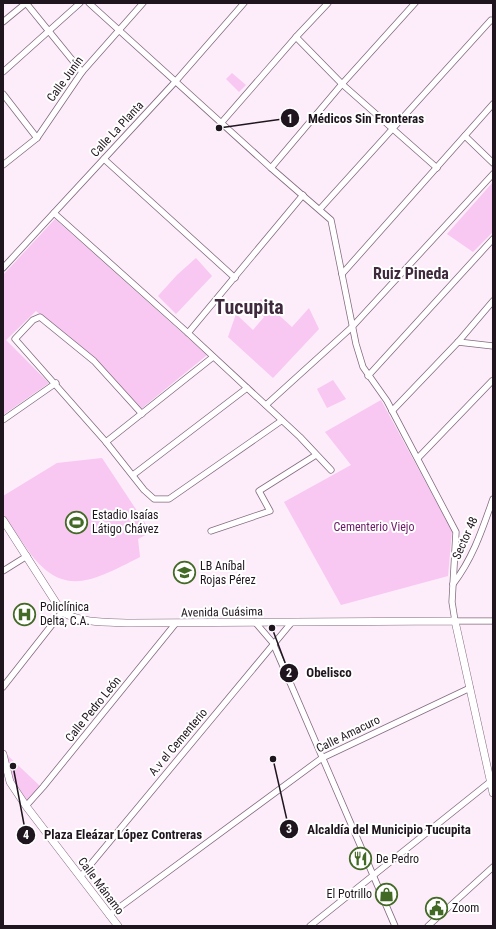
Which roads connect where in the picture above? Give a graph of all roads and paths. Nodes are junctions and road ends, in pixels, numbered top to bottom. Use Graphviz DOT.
graph roads {
  1 [pos="26,3"];
  2 [pos="80,3"];
  3 [pos="89,3"];
  4 [pos="143,3"];
  5 [pos="244,3"];
  6 [pos="328,3"];
  7 [pos="415,3"];
  8 [pos="492,20"];
  9 [pos="3,22"];
  10 [pos="48,31"];
  11 [pos="118,31"];
  12 [pos="296,37"];
  13 [pos="3,72"];
  14 [pos="82,72"];
  15 [pos="175,82"];
  16 [pos="342,84"];
  17 [pos="3,94"];
  18 [pos="493,104"];
  19 [pos="222,122"];
  20 [pos="393,129"];
  21 [pos="465,136"];
  22 [pos="37,138"];
  23 [pos="104,159"];
  24 [pos="493,163"];
  25 [pos="3,165"];
  26 [pos="271,168"];
  27 [pos="437,168"];
  28 [pos="493,174"];
  29 [pos="302,195"];
  30 [pos="320,209"];
  31 [pos="54,213"];
  32 [pos="493,239"];
  33 [pos="3,268"];
  34 [pos="342,274"];
  35 [pos="235,278"];
  36 [pos="493,301"];
  37 [pos="352,327"];
  38 [pos="188,333"];
  39 [pos="458,342"];
  40 [pos="493,346"];
  41 [pos="213,357"];
  42 [pos="368,376"];
  43 [pos="492,381"];
  44 [pos="56,383"];
  45 [pos="247,388"];
  46 [pos="266,406"];
  47 [pos="392,411"];
  48 [pos="142,414"];
  49 [pos="3,420"];
  50 [pos="281,421"];
  51 [pos="106,442"];
  52 [pos="316,455"];
  53 [pos="418,458"];
  54 [pos="331,470"];
  55 [pos="133,476"];
  56 [pos="493,499"];
  57 [pos="3,520"];
  58 [pos="211,531"];
  59 [pos="27,556"];
  60 [pos="3,571"];
  61 [pos="453,584"];
  62 [pos="62,612"];
  63 [pos="455,621"];
  64 [pos="493,621"];
  65 [pos="255,622"];
  66 [pos="292,622"];
  67 [pos="176,623"];
  68 [pos="273,643"];
  69 [pos="3,687"];
  70 [pos="470,688"];
  71 [pos="3,754"];
  72 [pos="322,758"];
  73 [pos="490,782"];
  74 [pos="493,793"];
  75 [pos="26,806"];
  76 [pos="493,867"];
  77 [pos="81,876"];
  78 [pos="374,876"];
  79 [pos="109,915"];
  80 [pos="118,926"];
  81 [pos="310,926"];
  82 [pos="395,926"];
  83 [pos="428,926"];
  1 -- 9 [label="street"];
  1 -- 10 [label="street"];
  2 -- 10 [label="street"];
  3 -- 11 [label="street"];
  4 -- 11 [label="street, Calle Junín"];
  5 -- 15 [label="street, Calle La Planta"];
  6 -- 12 [label="street"];
  7 -- 16 [label="street"];
  8 -- 20 [label="street"];
  10 -- 13 [label="street"];
  10 -- 14 [label="street"];
  11 -- 14 [label="street, Calle Junín"];
  11 -- 15 [label="street"];
  12 -- 16 [label="street"];
  12 -- 19 [label="street"];
  14 -- 22 [label="street, Calle Junín"];
  15 -- 19 [label="street"];
  15 -- 23 [label="street, Calle La Planta"];
  16 -- 20 [label="street"];
  16 -- 26 [label="street"];
  17 -- 22 [label="street"];
  18 -- 21 [label="street"];
  19 -- 26 [label="street"];
  20 -- 27 [label="street"];
  20 -- 30 [label="street"];
  21 -- 24 [label="street"];
  21 -- 27 [label="street"];
  22 -- 25 [label="street, Calle Junín"];
  23 -- 31 [label="street, Calle La Planta"];
  23 -- 35 [label="street"];
  26 -- 29 [label="street"];
  27 -- 34 [label="street"];
  28 -- 37 [label="street"];
  29 -- 30 [label="street"];
  29 -- 35 [label="street"];
  30 -- 34 [label="street"];
  31 -- 33 [label="street, Calle La Planta"];
  31 -- 38 [label="street"];
  32 -- 42 [label="street"];
  34 -- 37 [label="street"];
  35 -- 38 [label="street"];
  36 -- 39 [label="street"];
  37 -- 42 [label="street"];
  37 -- 46 [label="street"];
  38 -- 41 [label="street"];
  39 -- 40 [label="street"];
  39 -- 47 [label="street"];
  41 -- 45 [label="street"];
  41 -- 48 [label="street"];
  42 -- 47 [label="street"];
  43 -- 53 [label="street"];
  44 -- 48 [label="street"];
  44 -- 49 [label="street"];
  44 -- 51 [label="street"];
  45 -- 46 [label="street"];
  45 -- 55 [label="street"];
  46 -- 50 [label="street"];
  47 -- 53 [label="street"];
  48 -- 51 [label="street"];
  50 -- 52 [label="street"];
  50 -- 55 [label="street"];
  51 -- 55 [label="street"];
  52 -- 54 [label="street"];
  52 -- 58 [label="street"];
  53 -- 61 [label="street"];
  56 -- 61 [label="street, Sector 48"];
  57 -- 59 [label="main road"];
  59 -- 60 [label="street"];
  59 -- 62 [label="main road"];
  61 -- 63 [label="street"];
  62 -- 67 [label="main road, Avenida Guásima"];
  62 -- 69 [label="street"];
  63 -- 64 [label="street, Avenida Guásima"];
  63 -- 66 [label="main road, Avenida Guásima"];
  63 -- 70 [label="main road"];
  65 -- 66 [label="main road, Avenida Guásima"];
  65 -- 67 [label="main road, Avenida Guásima"];
  65 -- 68 [label="street"];
  66 -- 68 [label="street, A.v el Cementerio"];
  67 -- 75 [label="street, Calle Pedro León"];
  68 -- 72 [label="street"];
  68 -- 77 [label="street, A.v el Cementerio"];
  70 -- 72 [label="street, Calle Amacuro"];
  70 -- 73 [label="main road"];
  71 -- 75 [label="main road, Calle Mánamo"];
  72 -- 78 [label="street"];
  72 -- 79 [label="street, Calle Amacuro"];
  73 -- 74 [label="main road"];
  73 -- 78 [label="street"];
  75 -- 77 [label="main road, Calle Mánamo"];
  76 -- 83 [label="street"];
  77 -- 79 [label="main road, Calle Mánamo"];
  78 -- 81 [label="street"];
  78 -- 82 [label="street"];
  79 -- 80 [label="main road, Calle Mánamo"];
}
